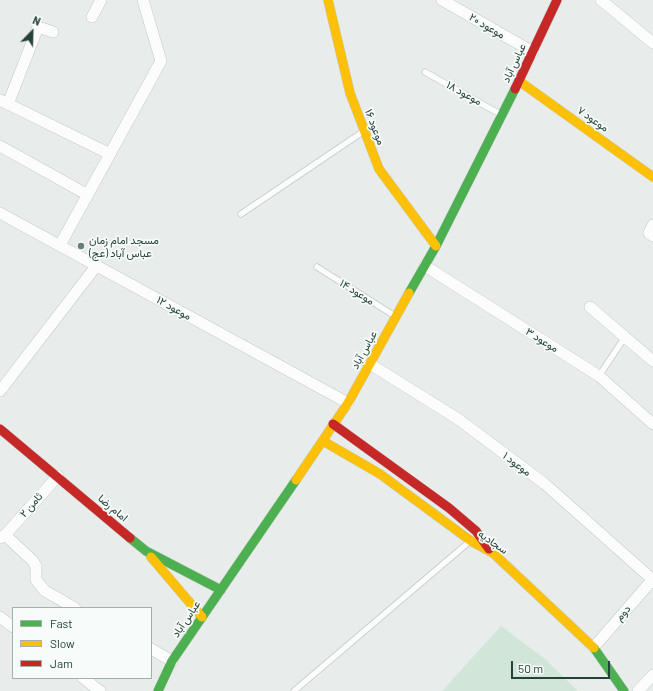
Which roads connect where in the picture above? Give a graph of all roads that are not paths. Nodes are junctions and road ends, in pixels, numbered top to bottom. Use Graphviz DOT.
graph roads {
  1 [pos="102,0"];
  2 [pos="143,0"];
  3 [pos="328,0"];
  4 [pos="442,0"];
  5 [pos="557,0"];
  6 [pos="601,0"];
  7 [pos="92,17"];
  8 [pos="53,32"];
  9 [pos="653,43"];
  10 [pos="533,52"];
  11 [pos="425,72"];
  12 [pos="519,81"];
  13 [pos="4,102"];
  14 [pos="502,115"];
  15 [pos="364,130"];
  16 [pos="0,146"];
  17 [pos="110,154"];
  18 [pos="653,177"];
  19 [pos="88,195"];
  20 [pos="0,212"];
  21 [pos="241,214"];
  22 [pos="653,225"];
  23 [pos="653,236"];
  24 [pos="60,245"];
  25 [pos="436,246"];
  26 [pos="97,266"];
  27 [pos="425,266"];
  28 [pos="318,267"];
  29 [pos="590,307"];
  30 [pos="396,316"];
  31 [pos="625,337"];
  32 [pos="653,361"];
  33 [pos="370,364"];
  34 [pos="599,376"];
  35 [pos="0,391"];
  36 [pos="348,403"];
  37 [pos="333,424"];
  38 [pos="653,424"];
  39 [pos="0,429"];
  40 [pos="323,441"];
  41 [pos="58,476"];
  42 [pos="3,537"];
  43 [pos="471,541"];
  44 [pos="146,551"];
  45 [pos="493,553"];
  46 [pos="653,580"];
  47 [pos="221,590"];
  48 [pos="73,607"];
  49 [pos="0,617"];
  50 [pos="202,617"];
  51 [pos="12,626"];
  52 [pos="594,647"];
  53 [pos="152,650"];
  54 [pos="172,661"];
  55 [pos="653,675"];
  56 [pos="84,679"];
  57 [pos="100,691"];
  58 [pos="158,691"];
  59 [pos="294,691"];
  60 [pos="624,691"];
  61 [pos="638,691"];
  1 -- 7 [label="street"];
  2 -- 17 [label="street"];
  3 -- 15 [label="street, موعود ۱۶"];
  4 -- 10 [label="street, موعود ۲۰"];
  5 -- 10 [label="street, عباس آباد"];
  6 -- 9 [label="street"];
  8 -- 13 [label="street"];
  10 -- 12 [label="street, عباس آباد"];
  11 -- 14 [label="lane, موعود ۱۸"];
  12 -- 14 [label="street, عباس آباد"];
  12 -- 18 [label="street, موعود ۷"];
  13 -- 17 [label="street"];
  14 -- 25 [label="street, عباس آباد"];
  15 -- 21 [label="lane"];
  15 -- 25 [label="street, موعود ۱۶"];
  16 -- 19 [label="street"];
  17 -- 19 [label="street"];
  19 -- 24 [label="street"];
  20 -- 24 [label="street, موعود ۱۲"];
  22 -- 23 [label="street"];
  24 -- 26 [label="street, موعود ۱۲"];
  25 -- 27 [label="street, عباس آباد"];
  26 -- 35 [label="street"];
  26 -- 36 [label="street, موعود ۱۲"];
  27 -- 30 [label="street, عباس آباد"];
  27 -- 34 [label="street, موعود ۳"];
  28 -- 30 [label="lane, موعود ۱۴"];
  29 -- 31 [label="street"];
  30 -- 33 [label="street, عباس آباد"];
  31 -- 32 [label="street"];
  31 -- 34 [label="lane"];
  33 -- 36 [label="street, عباس آباد"];
  33 -- 46 [label="street, موعود ۱"];
  34 -- 38 [label="street, موعود ۳"];
  36 -- 37 [label="street, عباس آباد"];
  37 -- 40 [label="street, عباس آباد"];
  37 -- 45 [label="street"];
  39 -- 41 [label="street, امام رضا"];
  40 -- 43 [label="street, سجادیه"];
  40 -- 47 [label="street, عباس آباد"];
  41 -- 42 [label="street, ثامن ۲"];
  41 -- 44 [label="street, امام رضا"];
  42 -- 48 [label="street"];
  43 -- 45 [label="street, سجادیه"];
  43 -- 59 [label="lane"];
  44 -- 47 [label="street, امام رضا"];
  44 -- 50 [label="street"];
  45 -- 52 [label="street, سجادیه"];
  46 -- 52 [label="street, دوم"];
  47 -- 50 [label="street, عباس آباد"];
  49 -- 51 [label="street"];
  50 -- 54 [label="street, عباس آباد"];
  52 -- 60 [label="street, سجادیه"];
  53 -- 54 [label="street"];
  54 -- 58 [label="street, عباس آباد"];
  55 -- 61 [label="street"];
  56 -- 57 [label="street"];
}
